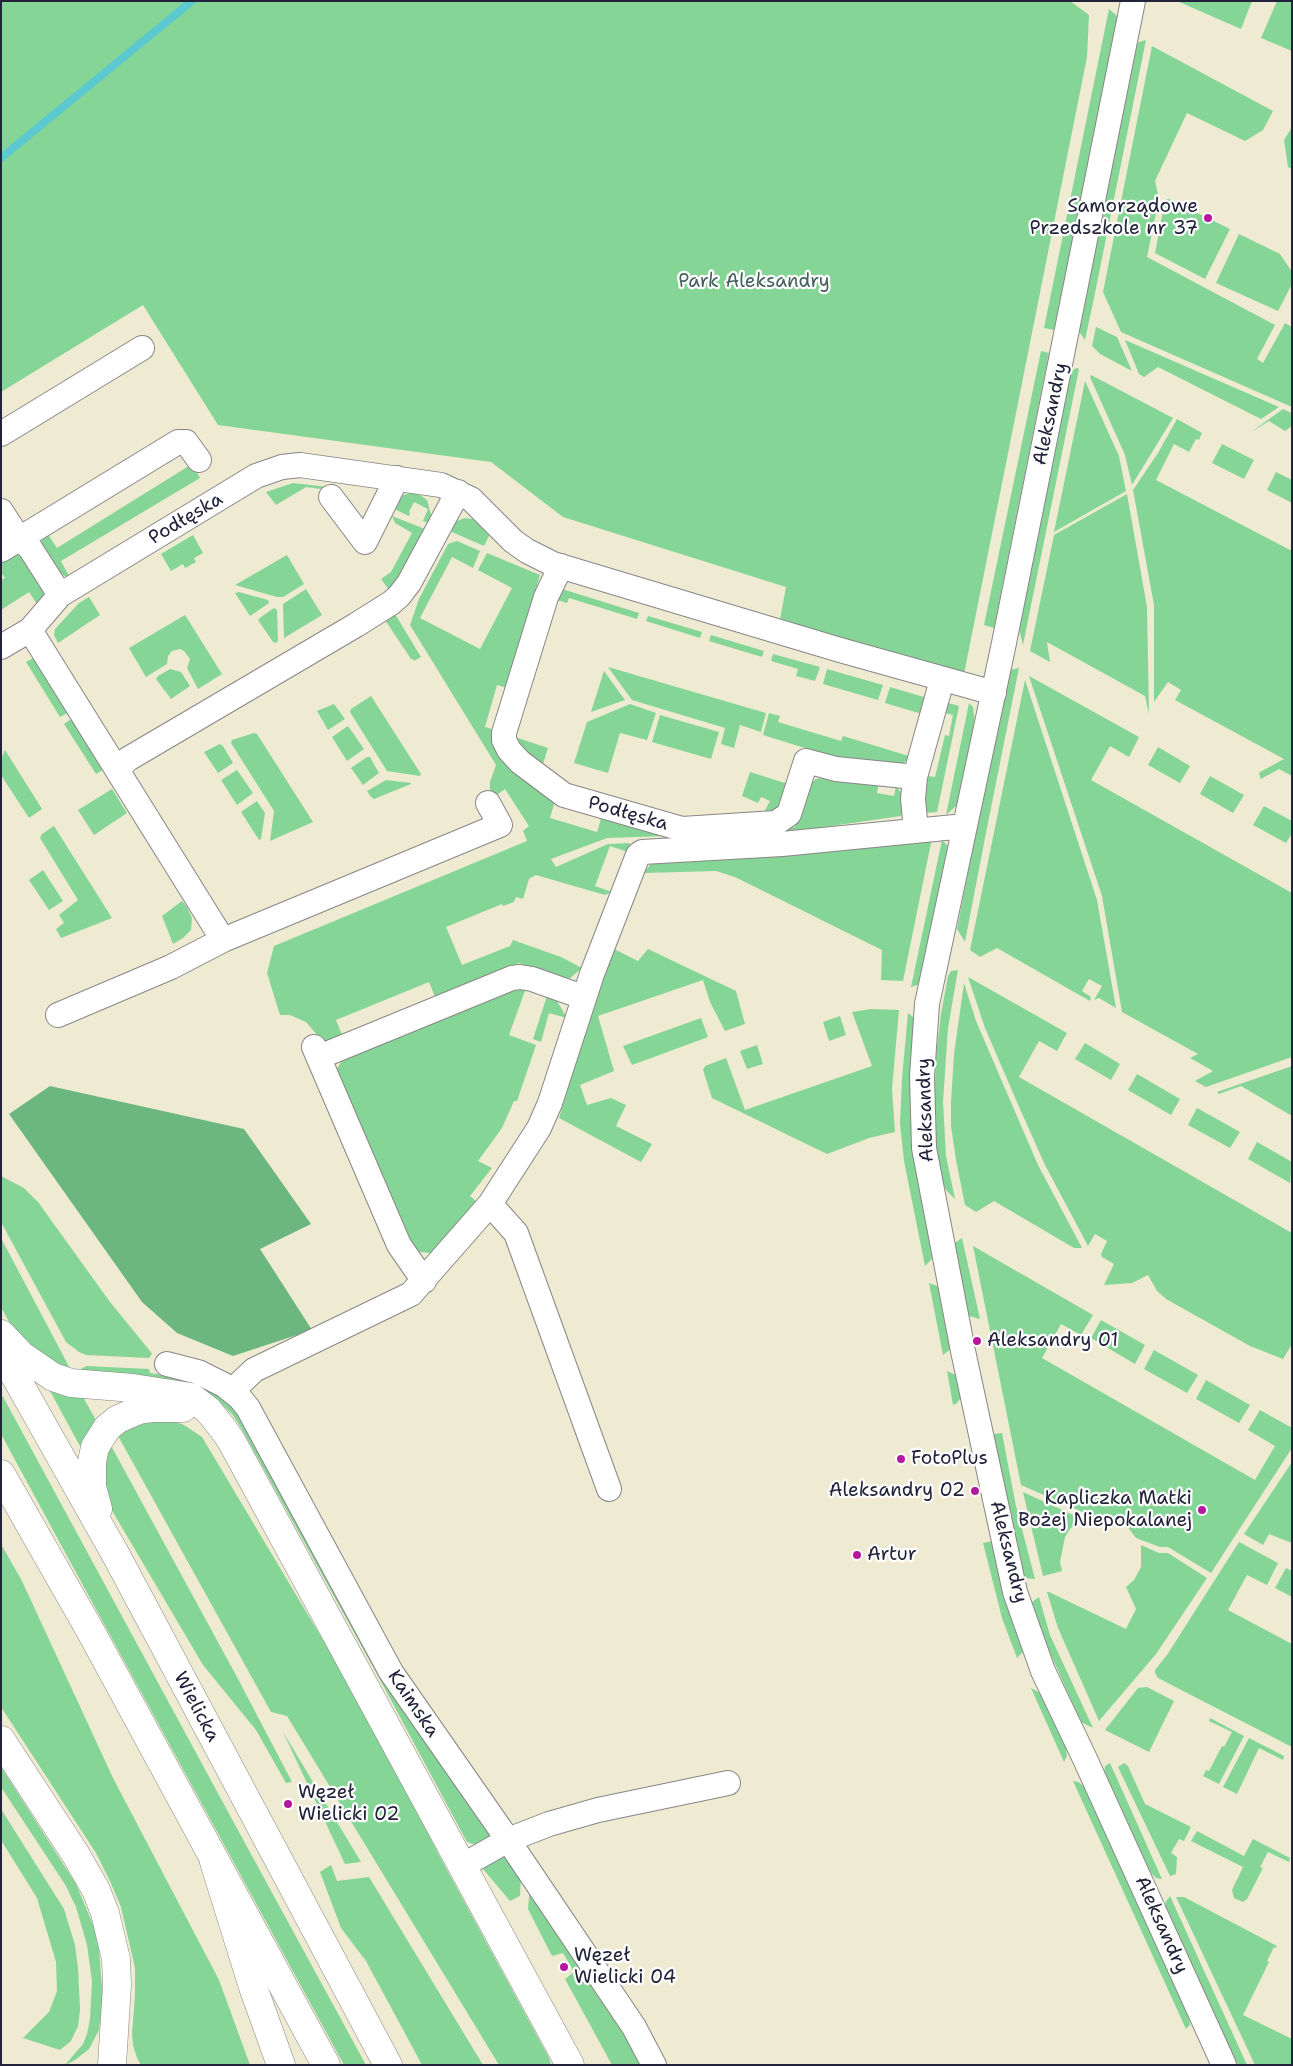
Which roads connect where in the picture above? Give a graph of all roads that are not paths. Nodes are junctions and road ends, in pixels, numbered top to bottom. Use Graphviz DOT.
graph roads {
  1 [pos="1133,1"];
  2 [pos="142,348"];
  3 [pos="1,434"];
  4 [pos="199,460"];
  5 [pos="397,478"];
  6 [pos="458,492"];
  7 [pos="331,497"];
  8 [pos="1,511"];
  9 [pos="10,545"];
  10 [pos="561,566"];
  11 [pos="60,595"];
  12 [pos="30,630"];
  13 [pos="1,647"];
  14 [pos="942,680"];
  15 [pos="994,693"];
  16 [pos="117,769"];
  17 [pos="915,777"];
  18 [pos="488,803"];
  19 [pos="965,826"];
  20 [pos="916,831"];
  21 [pos="223,940"];
  22 [pos="584,997"];
  23 [pos="58,1015"];
  24 [pos="490,1204"];
  25 [pos="424,1281"];
  26 [pos="1,1334"];
  27 [pos="1,1351"];
  28 [pos="167,1364"];
  29 [pos="232,1391"];
  30 [pos="216,1421"];
  31 [pos="1,1474"];
  32 [pos="609,1489"];
  33 [pos="116,1557"];
  34 [pos="1,1740"];
  35 [pos="728,1783"];
  36 [pos="508,1840"];
  37 [pos="214,1862"];
  38 [pos="462,1866"];
  39 [pos="112,2065"];
  40 [pos="281,2065"];
  41 [pos="326,2065"];
  42 [pos="388,2065"];
  43 [pos="570,2065"];
  44 [pos="654,2065"];
  45 [pos="1224,2065"];
  1 -- 15 [label="street, Aleksandry"];
  2 -- 3 [label="street"];
  4 -- 9 [label="street"];
  5 -- 6 [label="street, Podłęska"];
  5 -- 7 [label="street"];
  5 -- 11 [label="street, Podłęska"];
  6 -- 10 [label="street, Podłęska"];
  6 -- 16 [label="street"];
  8 -- 9 [label="street"];
  9 -- 11 [label="street"];
  10 -- 14 [label="street, Podłęska"];
  10 -- 17 [label="street, Podłęska"];
  11 -- 12 [label="street, Podłęska"];
  12 -- 13 [label="street, Podłęska"];
  12 -- 16 [label="street"];
  14 -- 15 [label="street, Podłęska"];
  14 -- 17 [label="street"];
  15 -- 19 [label="street, Aleksandry"];
  16 -- 21 [label="street"];
  17 -- 20 [label="street"];
  18 -- 21 [label="street"];
  19 -- 20 [label="street"];
  19 -- 45 [label="street, Aleksandry"];
  20 -- 22 [label="street"];
  21 -- 23 [label="street"];
  22 -- 24 [label="street"];
  22 -- 25 [label="street"];
  24 -- 25 [label="street"];
  24 -- 32 [label="street"];
  25 -- 29 [label="street"];
  26 -- 30 [label="main road"];
  27 -- 33 [label="main road, Wielicka"];
  28 -- 29 [label="street, Kaimska"];
  29 -- 36 [label="street, Kaimska"];
  30 -- 33 [label="main road"];
  30 -- 38 [label="main road"];
  31 -- 37 [label="main road"];
  33 -- 42 [label="main road, Wielicka"];
  34 -- 39 [label="main road"];
  35 -- 36 [label="street"];
  36 -- 38 [label="street"];
  36 -- 44 [label="street, Kaimska"];
  37 -- 40 [label="main road"];
  37 -- 41 [label="main road"];
  38 -- 43 [label="main road"];
}
